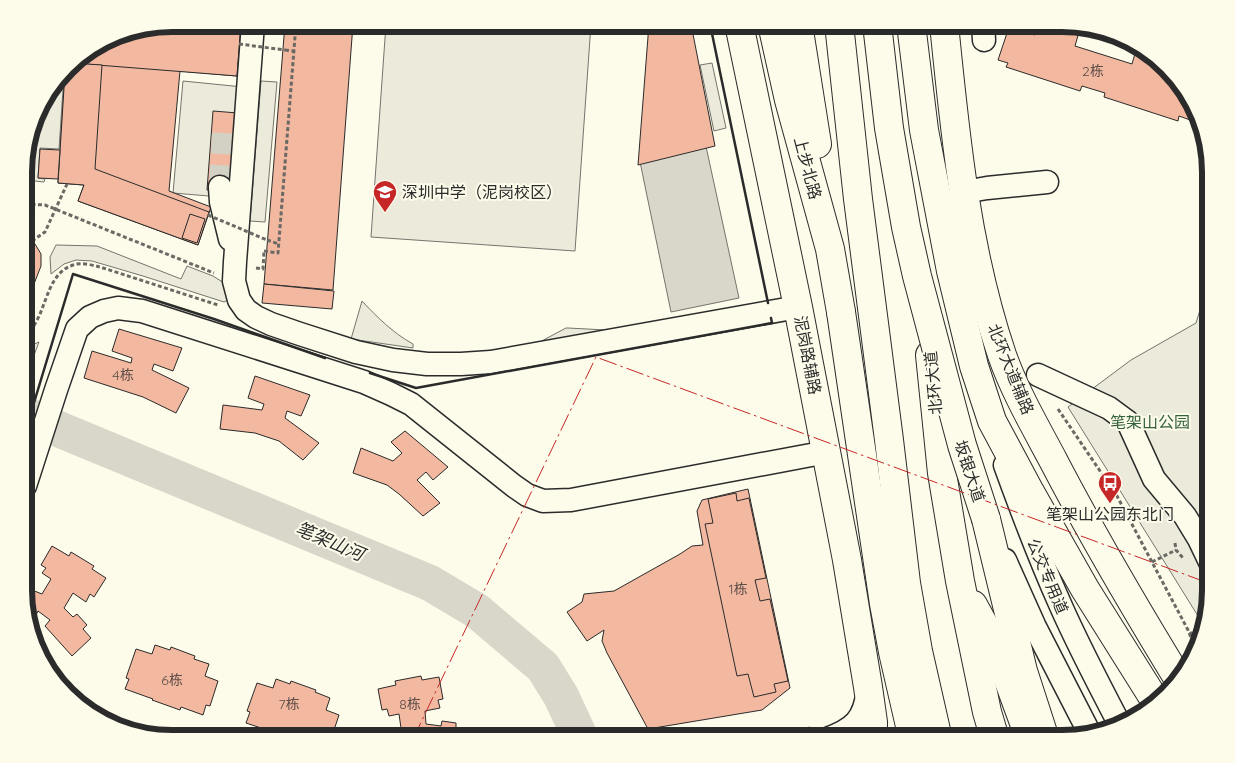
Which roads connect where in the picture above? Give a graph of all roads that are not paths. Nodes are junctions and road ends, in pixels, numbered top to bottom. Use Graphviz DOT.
graph roads {
  1 [pos="253,32"];
  2 [pos="741,32"];
  3 [pos="775,32"];
  4 [pos="799,32"];
  5 [pos="840,32"];
  6 [pos="878,32"];
  7 [pos="888,32"];
  8 [pos="912,32"];
  9 [pos="945,32"];
  10 [pos="806,130"];
  11 [pos="1048,182"];
  12 [pos="220,187"];
  13 [pos="964,192"];
  14 [pos="242,268"];
  15 [pos="798,306"];
  16 [pos="1038,375"];
  17 [pos="992,420"];
  18 [pos="827,452"];
  19 [pos="33,461"];
  20 [pos="986,519"];
  21 [pos="1202,545"];
  22 [pos="960,581"];
  23 [pos="893,652"];
  24 [pos="1175,673"];
  25 [pos="868,687"];
  26 [pos="1153,698"];
  27 [pos="1117,719"];
  28 [pos="1087,728"];
  29 [pos="847,730"];
  30 [pos="873,730"];
  31 [pos="895,730"];
  32 [pos="911,730"];
  33 [pos="936,730"];
  34 [pos="992,730"];
  35 [pos="1027,730"];
  36 [pos="1042,730"];
  1 -- 14 [label="street"];
  2 -- 15 [label="main road, 泥岗路辅路"];
  3 -- 10 [label="main road, 上步北路"];
  4 -- 10 [label="main road"];
  5 -- 33 [label="main road"];
  6 -- 20 [label="main road, 坂银大道, bridge"];
  7 -- 22 [label="main road, 北环大道"];
  8 -- 17 [label="main road"];
  9 -- 13 [label="main road, 北环大道辅路"];
  10 -- 23 [label="main road, 上步北路"];
  11 -- 13 [label="street"];
  12 -- 14 [label="street"];
  13 -- 24 [label="main road, 北环大道辅路"];
  14 -- 15 [label="street"];
  15 -- 18 [label="main road, 泥岗路辅路"];
  16 -- 21 [label="street"];
  17 -- 26 [label="main road"];
  17 -- 27 [label="street, 公交专用道"];
  18 -- 19 [label="street"];
  18 -- 25 [label="main road, 泥岗路辅路"];
  20 -- 28 [label="street, 公交专用道"];
  20 -- 36 [label="main road, 坂银大道"];
  22 -- 34 [label="main road, 北环大道"];
  22 -- 35 [label="main road"];
  23 -- 31 [label="main road"];
  23 -- 32 [label="main road"];
  25 -- 29 [label="street"];
  25 -- 30 [label="main road"];
}
